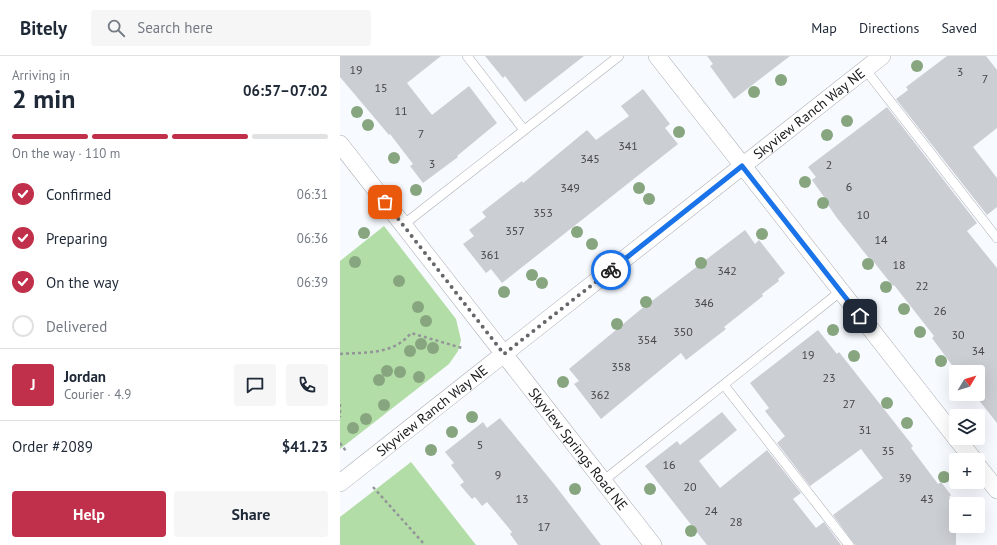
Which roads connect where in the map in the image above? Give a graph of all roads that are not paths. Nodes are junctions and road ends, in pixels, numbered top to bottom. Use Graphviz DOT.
graph roads {
  1 [pos="467,56"];
  2 [pos="619,56"];
  3 [pos="657,56"];
  4 [pos="882,56"];
  5 [pos="865,69"];
  6 [pos="524,130"];
  7 [pos="340,144"];
  8 [pos="742,166"];
  9 [pos="403,225"];
  10 [pos="997,238"];
  11 [pos="841,291"];
  12 [pos="504,354"];
  13 [pos="724,386"];
  14 [pos="949,429"];
  15 [pos="962,445"];
  16 [pos="968,453"];
  17 [pos="985,475"];
  18 [pos="603,481"];
  19 [pos="340,483"];
  20 [pos="997,490"];
  21 [pos="653,545"];
  22 [pos="849,545"];
  1 -- 6 [label="lane"];
  2 -- 6 [label="lane"];
  3 -- 8 [label="street"];
  4 -- 5 [label="street, Skyview Ranch Way NE"];
  5 -- 8 [label="street, Skyview Ranch Way NE"];
  5 -- 10 [label="lane"];
  6 -- 9 [label="lane"];
  7 -- 9 [label="street, Skyview Springs Road NE"];
  8 -- 11 [label="street"];
  8 -- 12 [label="street, Skyview Ranch Way NE"];
  9 -- 12 [label="street, Skyview Springs Road NE"];
  11 -- 13 [label="lane"];
  11 -- 14 [label="street"];
  12 -- 18 [label="street, Skyview Springs Road NE"];
  12 -- 19 [label="street, Skyview Ranch Way NE"];
  13 -- 18 [label="lane"];
  13 -- 22 [label="lane"];
  15 -- 16 [label="street"];
  17 -- 20 [label="street"];
  18 -- 21 [label="street, Skyview Springs Road NE"];
}
